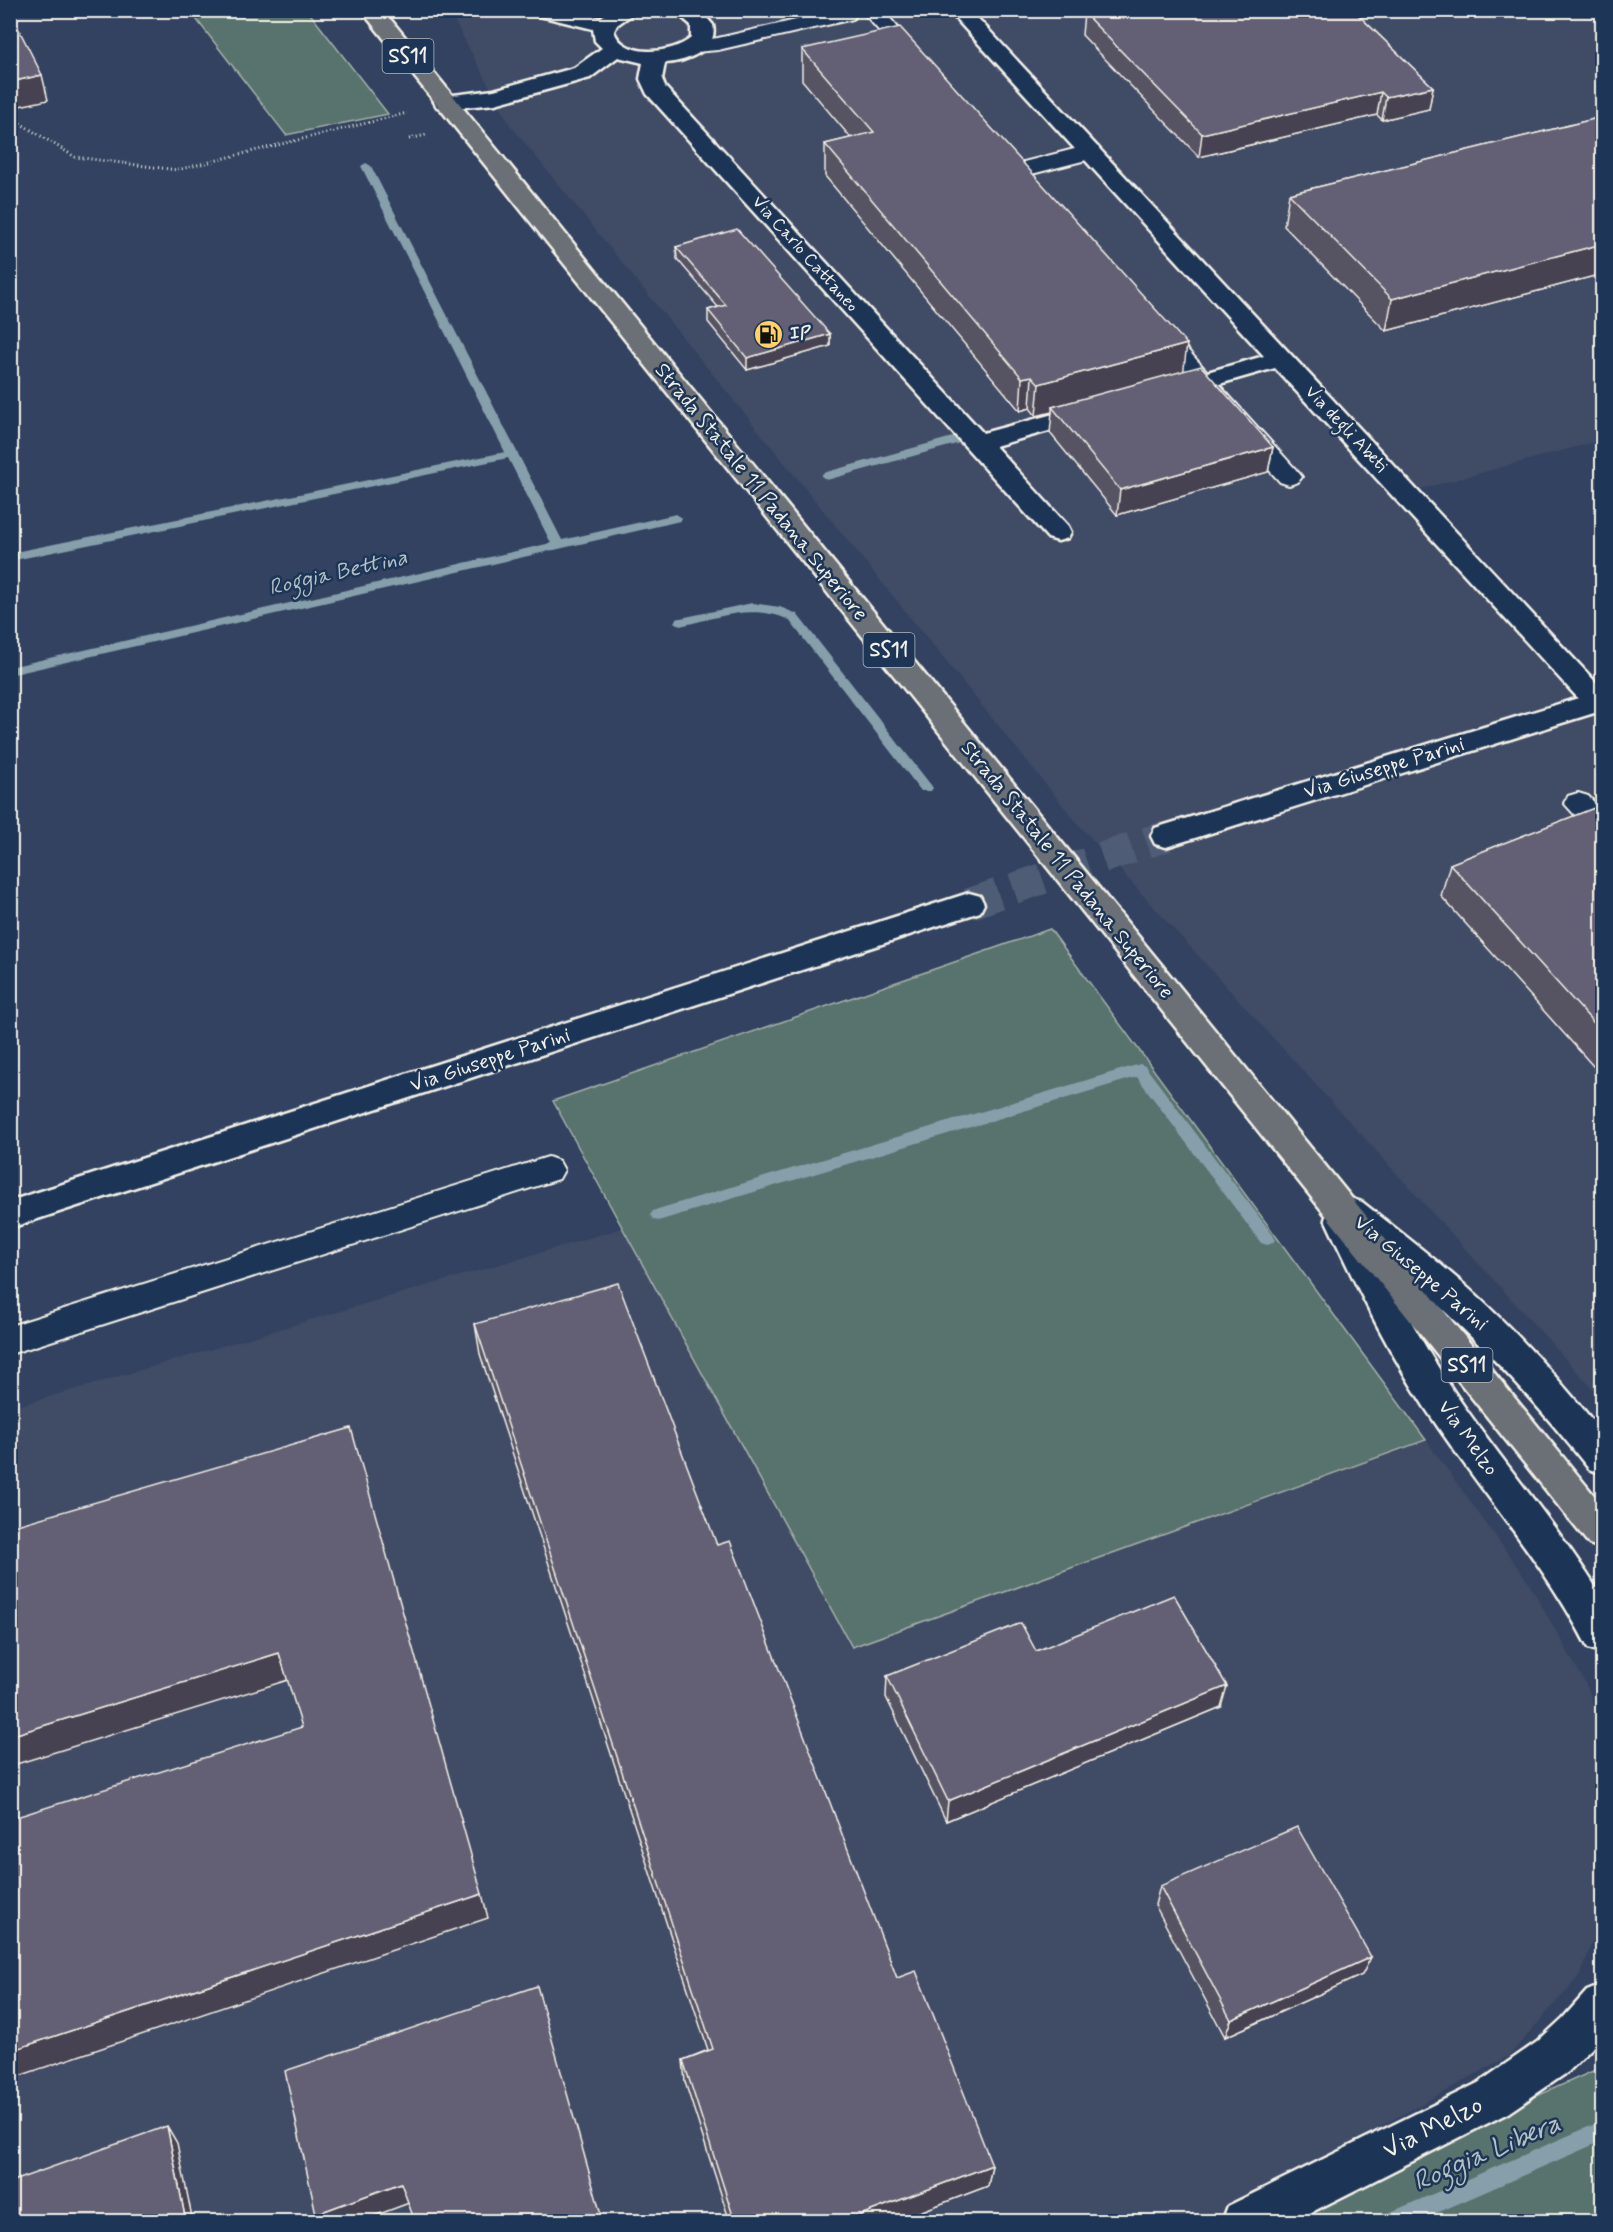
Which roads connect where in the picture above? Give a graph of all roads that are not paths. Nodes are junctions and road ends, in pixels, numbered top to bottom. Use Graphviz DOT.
graph roads {
  1 [pos="371,10"];
  2 [pos="544,10"];
  3 [pos="628,10"];
  4 [pos="869,10"];
  5 [pos="958,10"];
  6 [pos="685,11"];
  7 [pos="844,13"];
  8 [pos="605,26"];
  9 [pos="694,46"];
  10 [pos="614,49"];
  11 [pos="655,57"];
  12 [pos="929,75"];
  13 [pos="445,102"];
  14 [pos="1090,152"];
  15 [pos="1000,154"];
  16 [pos="1016,171"];
  17 [pos="1031,189"];
  18 [pos="1140,312"];
  19 [pos="1281,359"];
  20 [pos="1202,381"];
  21 [pos="1146,396"];
  22 [pos="1112,406"];
  23 [pos="977,443"];
  24 [pos="1289,477"];
  25 [pos="1058,532"];
  26 [pos="1601,703"];
  27 [pos="1578,803"];
  28 [pos="1602,826"];
  29 [pos="1166,836"];
  30 [pos="969,904"];
  31 [pos="548,1170"];
  32 [pos="1332,1198"];
  33 [pos="10,1215"];
  34 [pos="10,1340"];
  35 [pos="1602,1458"];
  36 [pos="1602,1532"];
  37 [pos="1602,1636"];
  38 [pos="1602,2006"];
  39 [pos="1244,2222"];
  1 -- 13 [label="main road, Strada Statale 11 Padana Superiore / SS11"];
  2 -- 8 [label="street"];
  3 -- 8 [label="street"];
  4 -- 7 [label="lane"];
  4 -- 12 [label="lane"];
  5 -- 14 [label="street, Via degli Abeti"];
  6 -- 9 [label="street"];
  7 -- 9 [label="lane"];
  8 -- 10 [label="street"];
  9 -- 11 [label="street"];
  10 -- 11 [label="street"];
  10 -- 13 [label="street"];
  11 -- 23 [label="street, Via Carlo Cattaneo"];
  13 -- 32 [label="main road, Strada Statale 11 Padana Superiore / SS11"];
  14 -- 16 [label="lane"];
  14 -- 19 [label="street, Via degli Abeti"];
  15 -- 16 [label="lane"];
  16 -- 17 [label="lane"];
  18 -- 20 [label="lane"];
  19 -- 20 [label="street"];
  19 -- 26 [label="street, Via degli Abeti"];
  20 -- 21 [label="street"];
  20 -- 24 [label="lane"];
  22 -- 23 [label="street"];
  23 -- 25 [label="street, Via Carlo Cattaneo"];
  26 -- 29 [label="street, Via Giuseppe Parini"];
  27 -- 28 [label="lane"];
  30 -- 33 [label="street, Via Giuseppe Parini"];
  31 -- 34 [label="lane"];
  32 -- 35 [label="street, Via Giuseppe Parini"];
  32 -- 36 [label="main road, SS11"];
  32 -- 37 [label="street, Via Melzo"];
  38 -- 39 [label="street, Via Melzo"];
}
